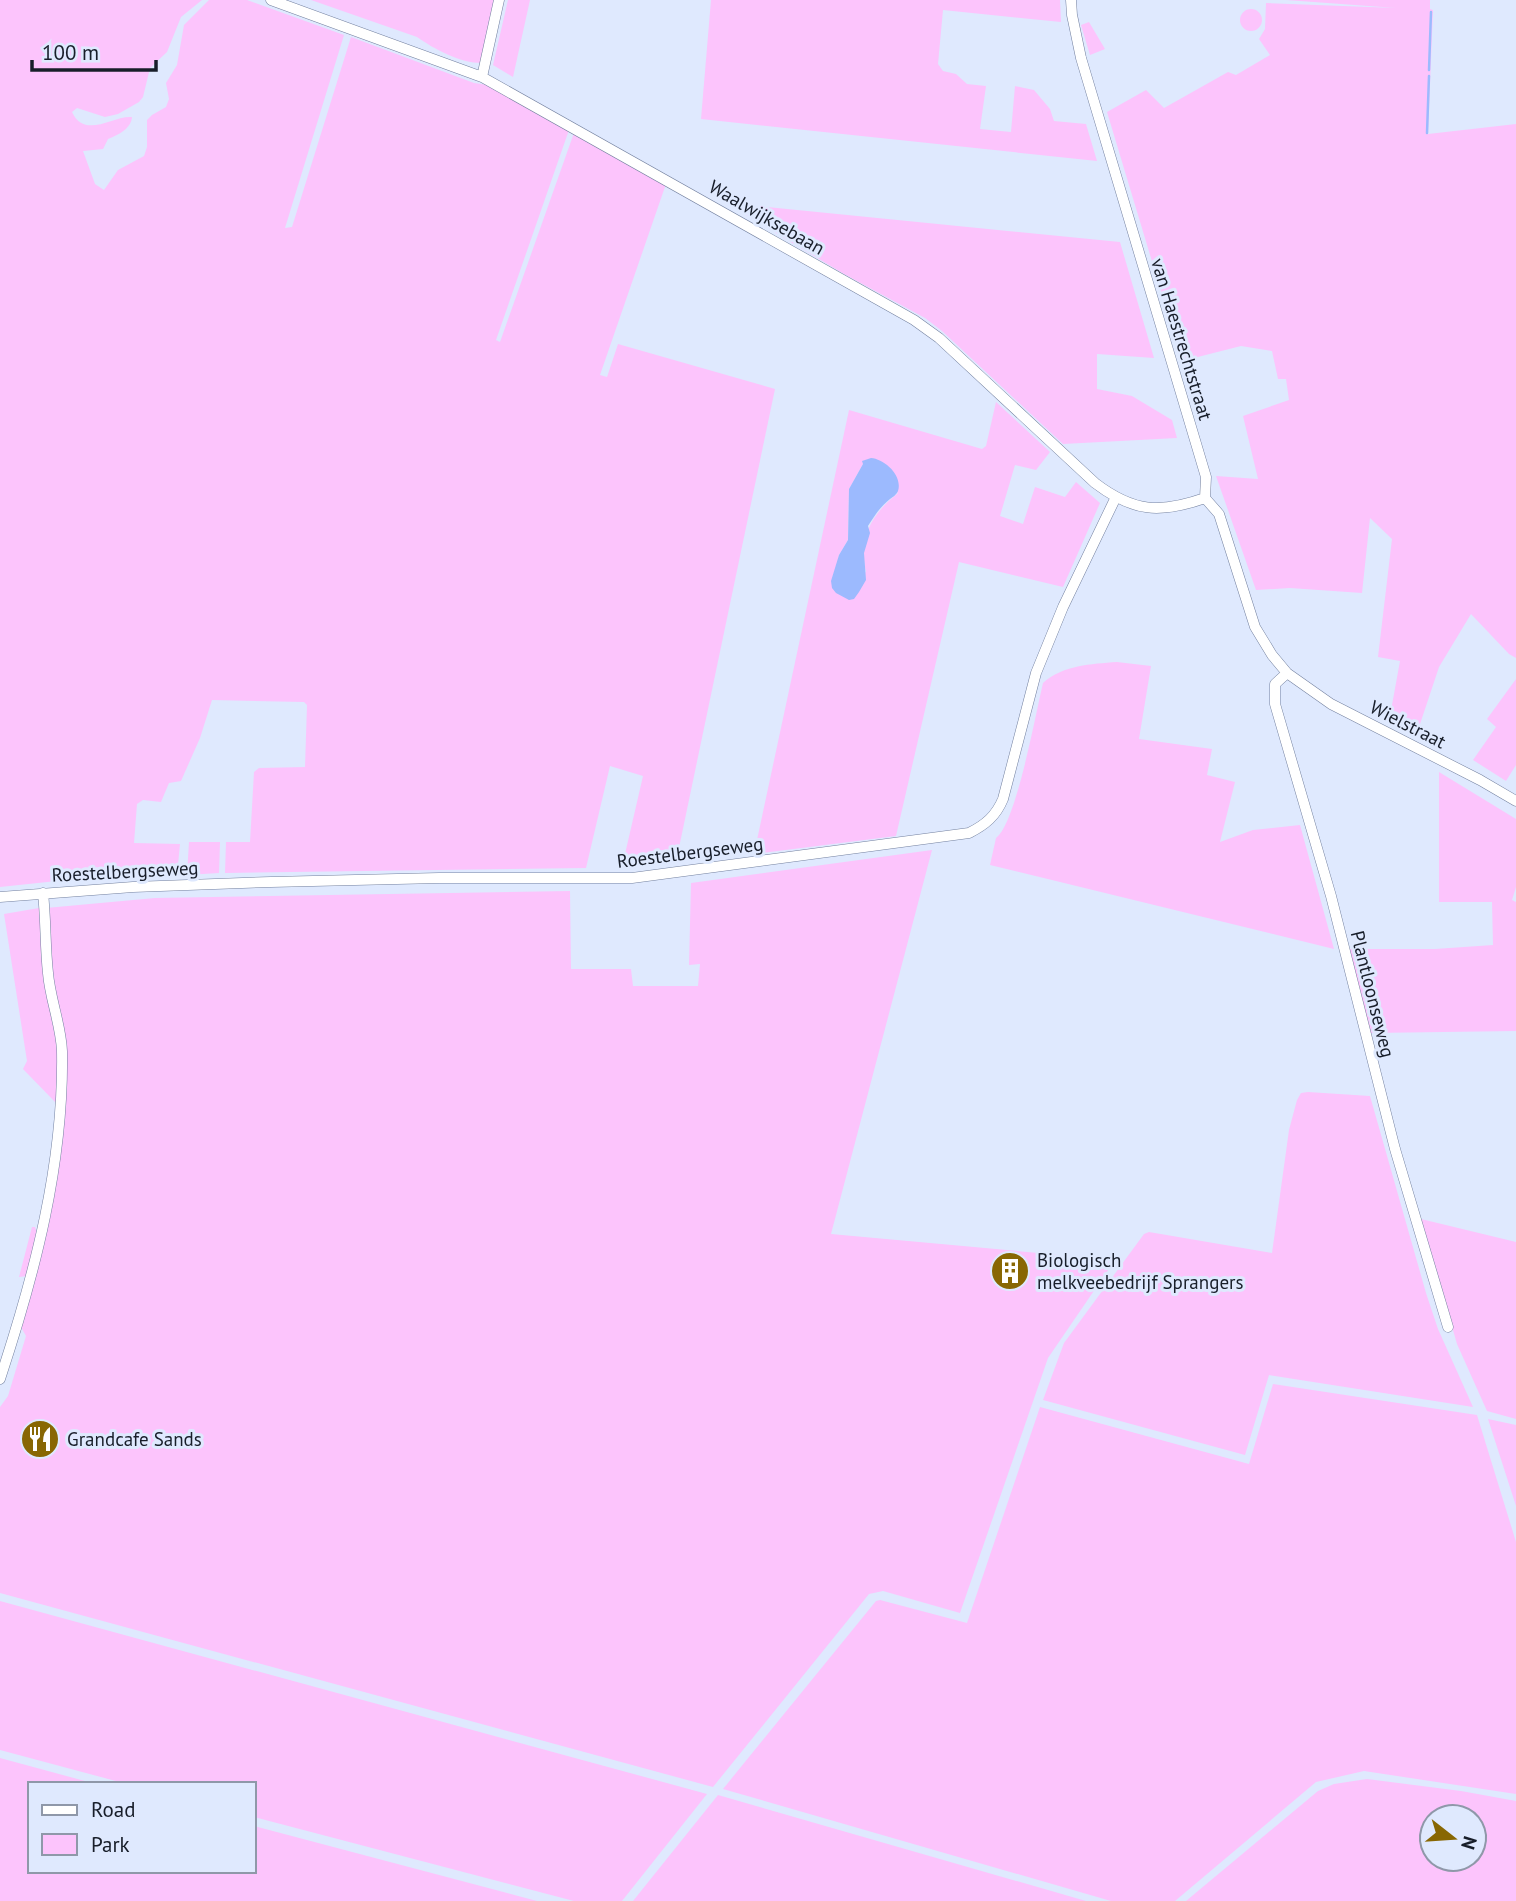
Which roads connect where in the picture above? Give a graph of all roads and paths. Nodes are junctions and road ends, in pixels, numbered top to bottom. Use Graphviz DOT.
graph roads {
  1 [pos="271,0"];
  2 [pos="499,0"];
  3 [pos="1071,0"];
  4 [pos="482,77"];
  5 [pos="1205,498"];
  6 [pos="1115,499"];
  7 [pos="1287,673"];
  8 [pos="1516,801"];
  9 [pos="43,893"];
  10 [pos="0,897"];
  11 [pos="1448,1327"];
  12 [pos="0,1379"];
  1 -- 4 [label="street, Waalwijksebaan"];
  2 -- 4 [label="street"];
  3 -- 5 [label="street, van Haestrechtstraat"];
  4 -- 6 [label="street, Waalwijksebaan"];
  5 -- 6 [label="street, Waalwijksebaan"];
  5 -- 7 [label="street, van Haestrechtstraat"];
  6 -- 9 [label="street, Roestelbergseweg"];
  7 -- 8 [label="street, Wielstraat"];
  7 -- 11 [label="street, Plantloonseweg"];
  9 -- 10 [label="street, Roestelbergseweg"];
  9 -- 12 [label="street, Roestelbergseweg"];
}
